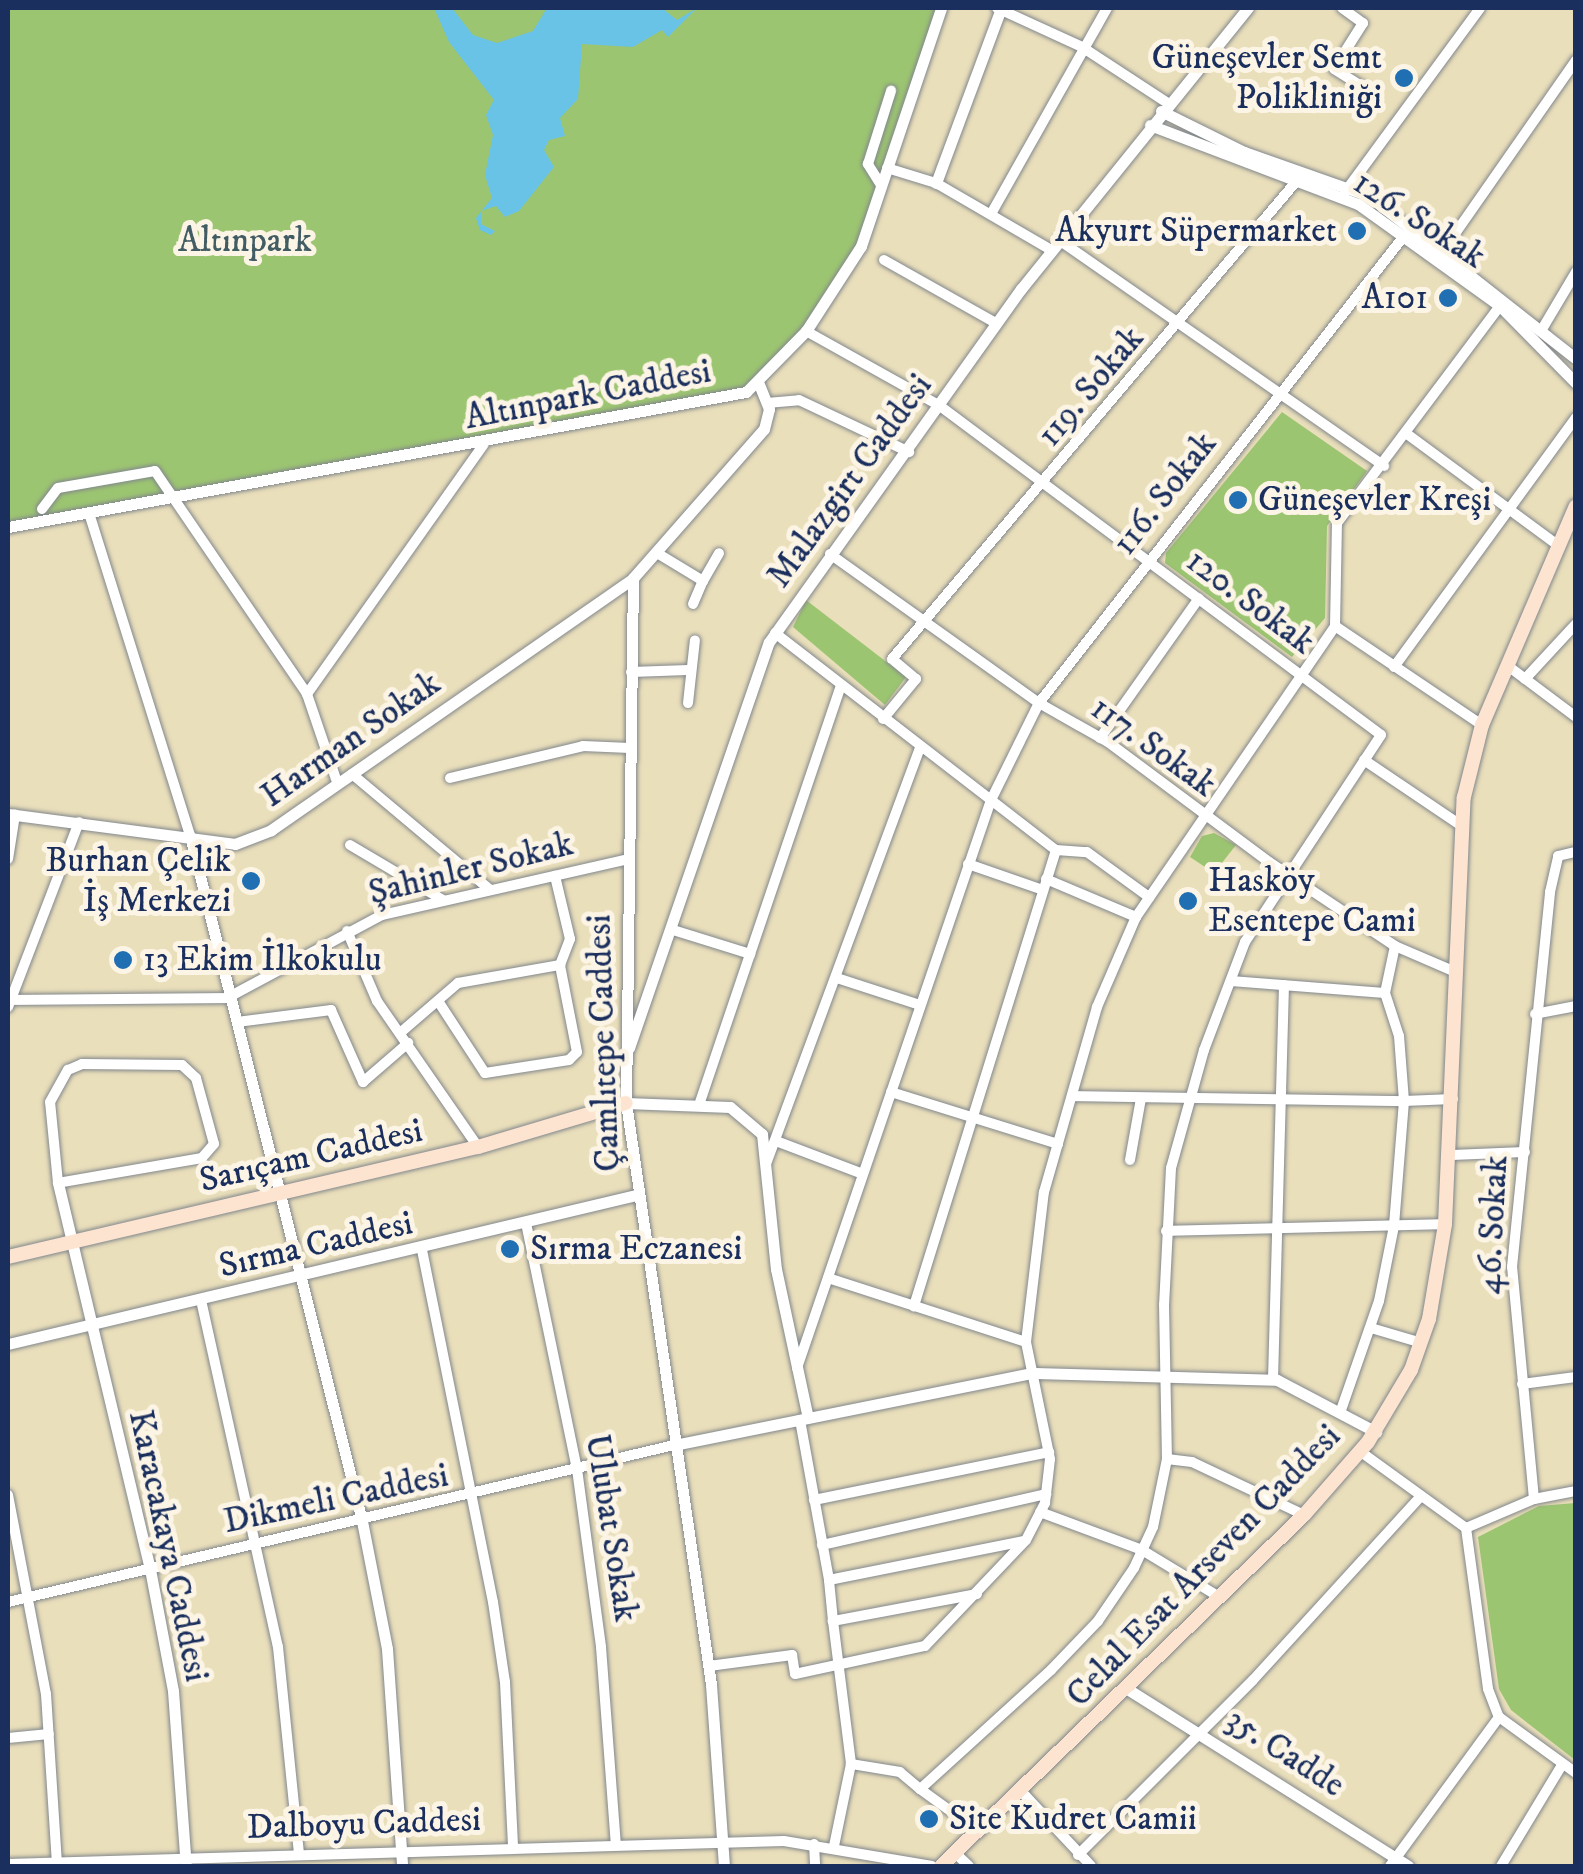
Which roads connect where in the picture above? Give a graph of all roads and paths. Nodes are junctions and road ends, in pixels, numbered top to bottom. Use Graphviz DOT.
graph roads {
  1 [pos="940,8"];
  2 [pos="1000,8"];
  3 [pos="1107,8"];
  4 [pos="1248,8"];
  5 [pos="1342,8"];
  6 [pos="1480,8"];
  7 [pos="1082,47"];
  8 [pos="1576,60"];
  9 [pos="1364,88"];
  10 [pos="1164,106"];
  11 [pos="908,107"];
  12 [pos="1150,125"];
  13 [pos="887,168"];
  14 [pos="936,183"];
  15 [pos="1295,183"];
  16 [pos="881,185"];
  17 [pos="1350,185"];
  18 [pos="1341,199"];
  19 [pos="992,214"];
  20 [pos="1404,236"];
  21 [pos="1055,245"];
  22 [pos="1443,251"];
  23 [pos="884,260"];
  24 [pos="1576,272"];
  25 [pos="1500,306"];
  26 [pos="996,323"];
  27 [pos="1178,328"];
  28 [pos="806,331"];
  29 [pos="1541,331"];
  30 [pos="1576,359"];
  31 [pos="1576,383"];
  32 [pos="759,384"];
  33 [pos="1277,396"];
  34 [pos="767,404"];
  35 [pos="940,406"];
  36 [pos="1576,417"];
  37 [pos="1407,434"];
  38 [pos="484,444"];
  39 [pos="909,452"];
  40 [pos="1384,466"];
  41 [pos="1046,482"];
  42 [pos="176,496"];
  43 [pos="1576,506"];
  44 [pos="42,509"];
  45 [pos="1507,510"];
  46 [pos="90,513"];
  47 [pos="8,527"];
  48 [pos="1560,546"];
  49 [pos="656,553"];
  50 [pos="719,553"];
  51 [pos="830,554"];
  52 [pos="1148,559"];
  53 [pos="633,578"];
  54 [pos="703,581"];
  55 [pos="1199,598"];
  56 [pos="693,604"];
  57 [pos="924,621"];
  58 [pos="1576,624"];
  59 [pos="1335,626"];
  60 [pos="774,633"];
  61 [pos="695,640"];
  62 [pos="1394,666"];
  63 [pos="1508,666"];
  64 [pos="688,670"];
  65 [pos="631,672"];
  66 [pos="1299,674"];
  67 [pos="1525,679"];
  68 [pos="841,686"];
  69 [pos="307,694"];
  70 [pos="688,703"];
  71 [pos="1039,703"];
  72 [pos="1576,717"];
  73 [pos="883,720"];
  74 [pos="1482,725"];
  75 [pos="1100,738"];
  76 [pos="630,748"];
  77 [pos="920,748"];
  78 [pos="1364,760"];
  79 [pos="352,774"];
  80 [pos="450,778"];
  81 [pos="336,779"];
  82 [pos="992,800"];
  83 [pos="11,814"];
  84 [pos="1201,816"];
  85 [pos="79,822"];
  86 [pos="1462,826"];
  87 [pos="190,836"];
  88 [pos="350,844"];
  89 [pos="1056,850"];
  90 [pos="1576,852"];
  91 [pos="8,859"];
  92 [pos="628,859"];
  93 [pos="968,864"];
  94 [pos="555,876"];
  95 [pos="1290,876"];
  96 [pos="1045,884"];
  97 [pos="490,890"];
  98 [pos="1149,897"];
  99 [pos="444,900"];
  100 [pos="1136,917"];
  101 [pos="347,930"];
  102 [pos="674,930"];
  103 [pos="1396,946"];
  104 [pos="750,954"];
  105 [pos="560,965"];
  106 [pos="1453,972"];
  107 [pos="836,978"];
  108 [pos="1231,980"];
  109 [pos="1284,985"];
  110 [pos="1385,993"];
  111 [pos="227,998"];
  112 [pos="438,1001"];
  113 [pos="9,1004"];
  114 [pos="920,1006"];
  115 [pos="1576,1006"];
  116 [pos="1534,1014"];
  117 [pos="238,1022"];
  118 [pos="404,1038"];
  119 [pos="626,1058"];
  120 [pos="891,1092"];
  121 [pos="1072,1096"];
  122 [pos="1141,1098"];
  123 [pos="1454,1100"];
  124 [pos="1189,1101"];
  125 [pos="1280,1101"];
  126 [pos="1404,1101"];
  127 [pos="626,1102"];
  128 [pos="700,1102"];
  129 [pos="972,1117"];
  130 [pos="776,1140"];
  131 [pos="1058,1144"];
  132 [pos="478,1147"];
  133 [pos="1525,1152"];
  134 [pos="1451,1155"];
  135 [pos="1130,1160"];
  136 [pos="764,1170"];
  137 [pos="863,1174"];
  138 [pos="58,1183"];
  139 [pos="280,1195"];
  140 [pos="636,1195"];
  141 [pos="526,1223"];
  142 [pos="1445,1224"];
  143 [pos="1394,1226"];
  144 [pos="1278,1229"];
  145 [pos="1166,1230"];
  146 [pos="74,1241"];
  147 [pos="422,1250"];
  148 [pos="8,1257"];
  149 [pos="302,1278"];
  150 [pos="828,1278"];
  151 [pos="201,1300"];
  152 [pos="914,1306"];
  153 [pos="91,1324"];
  154 [pos="1371,1328"];
  155 [pos="1026,1342"];
  156 [pos="8,1344"];
  157 [pos="1422,1344"];
  158 [pos="797,1370"];
  159 [pos="1032,1373"];
  160 [pos="1576,1377"];
  161 [pos="1164,1378"];
  162 [pos="1273,1380"];
  163 [pos="1522,1384"];
  164 [pos="1341,1410"];
  165 [pos="804,1419"];
  166 [pos="1376,1432"];
  167 [pos="674,1445"];
  168 [pos="1049,1452"];
  169 [pos="1361,1452"];
  170 [pos="1167,1459"];
  171 [pos="577,1469"];
  172 [pos="1576,1491"];
  173 [pos="8,1494"];
  174 [pos="1046,1494"];
  175 [pos="474,1497"];
  176 [pos="1420,1497"];
  177 [pos="1534,1498"];
  178 [pos="814,1500"];
  179 [pos="1040,1512"];
  180 [pos="1304,1514"];
  181 [pos="362,1521"];
  182 [pos="1466,1528"];
  183 [pos="1026,1540"];
  184 [pos="258,1544"];
  185 [pos="822,1545"];
  186 [pos="1142,1550"];
  187 [pos="150,1568"];
  188 [pos="828,1580"];
  189 [pos="978,1594"];
  190 [pos="32,1598"];
  191 [pos="1221,1598"];
  192 [pos="8,1602"];
  193 [pos="833,1621"];
  194 [pos="840,1665"];
  195 [pos="709,1666"];
  196 [pos="1129,1690"];
  197 [pos="1499,1717"];
  198 [pos="1202,1732"];
  199 [pos="49,1734"];
  200 [pos="8,1738"];
  201 [pos="851,1764"];
  202 [pos="1562,1765"];
  203 [pos="1576,1773"];
  204 [pos="920,1790"];
  205 [pos="1020,1790"];
  206 [pos="978,1831"];
  207 [pos="723,1844"];
  208 [pos="814,1844"];
  209 [pos="616,1845"];
  210 [pos="513,1846"];
  211 [pos="834,1846"];
  212 [pos="402,1848"];
  213 [pos="299,1852"];
  214 [pos="955,1853"];
  215 [pos="1078,1856"];
  216 [pos="186,1862"];
  217 [pos="1392,1863"];
  218 [pos="8,1864"];
  219 [pos="57,1864"];
  220 [pos="402,1866"];
  221 [pos="724,1866"];
  222 [pos="815,1866"];
  223 [pos="932,1866"];
  224 [pos="941,1866"];
  225 [pos="969,1866"];
  226 [pos="1091,1866"];
  227 [pos="1408,1866"];
  228 [pos="1501,1866"];
  1 -- 11 [label="street, Altınpark Caddesi"];
  2 -- 7 [label="street"];
  2 -- 14 [label="street"];
  3 -- 7 [label="street"];
  4 -- 10 [label="street, Malazgirt Caddesi"];
  5 -- 9 [label="street"];
  6 -- 17 [label="street"];
  7 -- 10 [label="street"];
  7 -- 19 [label="street"];
  8 -- 22 [label="street"];
  10 -- 12 [label="street, Malazgirt Caddesi"];
  10 -- 17 [label="street, 126. Sokak"];
  11 -- 13 [label="street, Altınpark Caddesi"];
  11 -- 16 [label="street"];
  12 -- 15 [label="street, 126. Sokak"];
  12 -- 21 [label="street, Malazgirt Caddesi"];
  13 -- 14 [label="street"];
  13 -- 16 [label="street, Altınpark Caddesi"];
  14 -- 19 [label="street"];
  15 -- 18 [label="street, 126. Sokak"];
  15 -- 27 [label="street, 119. Sokak"];
  16 -- 28 [label="street, Altınpark Caddesi"];
  17 -- 18 [label="street"];
  17 -- 22 [label="street, 126. Sokak"];
  18 -- 20 [label="street, 126. Sokak"];
  19 -- 21 [label="street"];
  20 -- 25 [label="street, 126. Sokak"];
  20 -- 33 [label="street, 116. Sokak"];
  21 -- 26 [label="street, Malazgirt Caddesi"];
  21 -- 27 [label="street"];
  22 -- 29 [label="street, 126. Sokak"];
  23 -- 26 [label="street"];
  24 -- 29 [label="street"];
  25 -- 31 [label="street, 126. Sokak"];
  25 -- 37 [label="street"];
  26 -- 35 [label="street, Malazgirt Caddesi"];
  27 -- 33 [label="street"];
  27 -- 41 [label="street, 119. Sokak"];
  28 -- 32 [label="street, Altınpark Caddesi"];
  28 -- 35 [label="street, 120. Sokak"];
  29 -- 30 [label="street, 126. Sokak"];
  32 -- 34 [label="street"];
  32 -- 38 [label="street, Altınpark Caddesi"];
  33 -- 40 [label="street"];
  33 -- 52 [label="street, 116. Sokak"];
  34 -- 39 [label="street"];
  34 -- 49 [label="street"];
  35 -- 39 [label="street, Malazgirt Caddesi"];
  35 -- 41 [label="street, 120. Sokak"];
  36 -- 45 [label="street"];
  37 -- 40 [label="street"];
  37 -- 45 [label="street"];
  38 -- 42 [label="street, Altınpark Caddesi"];
  38 -- 69 [label="street"];
  39 -- 51 [label="street, Malazgirt Caddesi"];
  40 -- 59 [label="street"];
  41 -- 52 [label="street, 120. Sokak"];
  41 -- 57 [label="street, 119. Sokak"];
  42 -- 44 [label="street"];
  42 -- 46 [label="street, Altınpark Caddesi"];
  42 -- 69 [label="street"];
  43 -- 48 [label="main road, Celal Esat Arseven Caddesi"];
  45 -- 48 [label="street"];
  45 -- 62 [label="street"];
  46 -- 47 [label="street, Altınpark Caddesi"];
  46 -- 87 [label="street"];
  48 -- 63 [label="main road, Celal Esat Arseven Caddesi"];
  49 -- 53 [label="street"];
  49 -- 54 [label="street"];
  50 -- 54 [label="street"];
  51 -- 57 [label="street, 117. Sokak"];
  51 -- 60 [label="street, Malazgirt Caddesi"];
  52 -- 55 [label="street, 120. Sokak"];
  52 -- 71 [label="street, 116. Sokak"];
  53 -- 65 [label="street, Çamlıtepe Caddesi"];
  53 -- 79 [label="street, Harman Sokak"];
  54 -- 56 [label="street"];
  55 -- 66 [label="street, 120. Sokak"];
  55 -- 75 [label="street"];
  57 -- 71 [label="street, 117. Sokak"];
  57 -- 73 [label="street, 119. Sokak"];
  58 -- 67 [label="street"];
  59 -- 62 [label="street"];
  59 -- 66 [label="street"];
  60 -- 68 [label="street"];
  60 -- 102 [label="street, Malazgirt Caddesi"];
  61 -- 64 [label="street"];
  62 -- 74 [label="street"];
  63 -- 67 [label="street"];
  63 -- 74 [label="main road, Celal Esat Arseven Caddesi"];
  64 -- 65 [label="street"];
  64 -- 70 [label="street"];
  65 -- 76 [label="street, Çamlıtepe Caddesi"];
  66 -- 78 [label="street, 120. Sokak"];
  66 -- 84 [label="street"];
  67 -- 72 [label="street"];
  68 -- 73 [label="street"];
  68 -- 104 [label="street"];
  69 -- 81 [label="street"];
  71 -- 75 [label="street, 117. Sokak"];
  71 -- 82 [label="street, 116. Sokak"];
  73 -- 77 [label="street"];
  74 -- 86 [label="main road, Celal Esat Arseven Caddesi"];
  75 -- 84 [label="street, 117. Sokak"];
  76 -- 80 [label="street"];
  76 -- 92 [label="street, Çamlıtepe Caddesi"];
  77 -- 82 [label="street"];
  77 -- 107 [label="street"];
  78 -- 86 [label="street"];
  78 -- 95 [label="street"];
  79 -- 81 [label="street, Harman Sokak"];
  79 -- 97 [label="street"];
  81 -- 87 [label="street, Harman Sokak"];
  82 -- 89 [label="street"];
  82 -- 93 [label="street, 116. Sokak"];
  83 -- 85 [label="street, Harman Sokak"];
  83 -- 91 [label="street"];
  84 -- 95 [label="street, 117. Sokak"];
  84 -- 98 [label="street"];
  85 -- 87 [label="street, Harman Sokak"];
  85 -- 113 [label="street"];
  86 -- 106 [label="main road, Celal Esat Arseven Caddesi"];
  87 -- 111 [label="street"];
  88 -- 99 [label="street"];
  89 -- 96 [label="street"];
  89 -- 98 [label="street"];
  90 -- 116 [label="street, 46. Sokak"];
  92 -- 94 [label="street, Şahinler Sokak"];
  92 -- 119 [label="street, Çamlıtepe Caddesi"];
  93 -- 96 [label="street"];
  93 -- 114 [label="street, 116. Sokak"];
  94 -- 97 [label="street, Şahinler Sokak"];
  94 -- 105 [label="street"];
  95 -- 103 [label="street, 117. Sokak"];
  95 -- 108 [label="street"];
  96 -- 100 [label="street"];
  96 -- 129 [label="street"];
  97 -- 99 [label="street, Şahinler Sokak"];
  98 -- 100 [label="street"];
  99 -- 101 [label="street, Şahinler Sokak"];
  100 -- 121 [label="street"];
  101 -- 111 [label="street, Şahinler Sokak"];
  101 -- 118 [label="street"];
  102 -- 104 [label="street"];
  102 -- 119 [label="street, Malazgirt Caddesi"];
  103 -- 106 [label="street, 117. Sokak"];
  103 -- 110 [label="street"];
  104 -- 128 [label="street"];
  105 -- 112 [label="street"];
  105 -- 112 [label="street"];
  106 -- 123 [label="main road, Celal Esat Arseven Caddesi"];
  107 -- 114 [label="street"];
  107 -- 130 [label="street"];
  108 -- 109 [label="street"];
  108 -- 124 [label="street"];
  109 -- 110 [label="street"];
  109 -- 125 [label="street"];
  110 -- 126 [label="street"];
  111 -- 113 [label="street"];
  111 -- 117 [label="street"];
  112 -- 118 [label="street"];
  114 -- 120 [label="street, 116. Sokak"];
  115 -- 116 [label="street"];
  116 -- 133 [label="street, 46. Sokak"];
  117 -- 118 [label="street"];
  117 -- 139 [label="street"];
  118 -- 132 [label="street"];
  119 -- 127 [label="street, Çamlıtepe Caddesi"];
  120 -- 129 [label="street"];
  120 -- 137 [label="street, 116. Sokak"];
  121 -- 122 [label="street"];
  121 -- 131 [label="street"];
  122 -- 124 [label="street"];
  122 -- 135 [label="street"];
  123 -- 126 [label="street"];
  123 -- 134 [label="main road, Celal Esat Arseven Caddesi"];
  124 -- 125 [label="street"];
  124 -- 145 [label="street"];
  125 -- 126 [label="street"];
  125 -- 144 [label="street"];
  126 -- 143 [label="street"];
  127 -- 128 [label="street"];
  127 -- 132 [label="main road, Sarıçam Caddesi"];
  127 -- 140 [label="street, Çamlıtepe Caddesi"];
  128 -- 136 [label="street"];
  129 -- 131 [label="street"];
  129 -- 152 [label="street"];
  130 -- 136 [label="street"];
  130 -- 137 [label="street"];
  131 -- 155 [label="street"];
  132 -- 139 [label="main road, Sarıçam Caddesi"];
  133 -- 134 [label="street"];
  133 -- 163 [label="street, 46. Sokak"];
  134 -- 142 [label="main road, Celal Esat Arseven Caddesi"];
  136 -- 158 [label="street"];
  137 -- 150 [label="street, 116. Sokak"];
  138 -- 138 [label="street"];
  138 -- 146 [label="street, Karacakaya Caddesi"];
  139 -- 146 [label="main road, Sarıçam Caddesi"];
  139 -- 149 [label="street"];
  140 -- 141 [label="street, Sırma Caddesi"];
  140 -- 167 [label="street, Çamlıtepe Caddesi"];
  141 -- 147 [label="street, Sırma Caddesi"];
  141 -- 171 [label="street, Ulubat Sokak"];
  142 -- 143 [label="street"];
  142 -- 157 [label="main road, Celal Esat Arseven Caddesi"];
  143 -- 144 [label="street"];
  143 -- 154 [label="street"];
  144 -- 145 [label="street"];
  144 -- 162 [label="street"];
  145 -- 161 [label="street"];
  146 -- 148 [label="main road, Sarıçam Caddesi"];
  146 -- 153 [label="street, Karacakaya Caddesi"];
  147 -- 149 [label="street, Sırma Caddesi"];
  147 -- 175 [label="street"];
  149 -- 151 [label="street, Sırma Caddesi"];
  149 -- 181 [label="street"];
  150 -- 152 [label="street"];
  150 -- 158 [label="street, 116. Sokak"];
  151 -- 153 [label="street, Sırma Caddesi"];
  151 -- 184 [label="street"];
  152 -- 155 [label="street"];
  153 -- 156 [label="street, Sırma Caddesi"];
  153 -- 187 [label="street, Karacakaya Caddesi"];
  154 -- 157 [label="street"];
  154 -- 164 [label="street"];
  155 -- 159 [label="street"];
  157 -- 166 [label="main road, Celal Esat Arseven Caddesi"];
  158 -- 165 [label="street"];
  159 -- 161 [label="street"];
  159 -- 165 [label="street"];
  159 -- 168 [label="street"];
  160 -- 163 [label="street"];
  161 -- 162 [label="street"];
  161 -- 170 [label="street"];
  162 -- 164 [label="street"];
  163 -- 177 [label="street, 46. Sokak"];
  164 -- 166 [label="street"];
  165 -- 167 [label="street"];
  165 -- 178 [label="street"];
  166 -- 169 [label="main road, Celal Esat Arseven Caddesi"];
  167 -- 171 [label="street, Dikmeli Caddesi"];
  167 -- 195 [label="street, Çamlıtepe Caddesi"];
  168 -- 174 [label="street"];
  168 -- 178 [label="street"];
  169 -- 176 [label="street"];
  169 -- 180 [label="main road, Celal Esat Arseven Caddesi"];
  170 -- 180 [label="street"];
  170 -- 186 [label="street"];
  171 -- 175 [label="street, Dikmeli Caddesi"];
  171 -- 209 [label="street, Ulubat Sokak"];
  172 -- 177 [label="street"];
  173 -- 190 [label="street"];
  174 -- 179 [label="street"];
  174 -- 185 [label="street"];
  175 -- 181 [label="street, Dikmeli Caddesi"];
  175 -- 210 [label="street"];
  176 -- 182 [label="street"];
  176 -- 198 [label="street"];
  177 -- 182 [label="street"];
  178 -- 185 [label="street"];
  179 -- 183 [label="street"];
  179 -- 186 [label="street"];
  180 -- 191 [label="main road, Celal Esat Arseven Caddesi"];
  181 -- 184 [label="street, Dikmeli Caddesi"];
  181 -- 212 [label="street"];
  182 -- 197 [label="street"];
  183 -- 188 [label="street"];
  183 -- 189 [label="street"];
  184 -- 187 [label="street, Dikmeli Caddesi"];
  184 -- 213 [label="street"];
  185 -- 188 [label="street"];
  186 -- 191 [label="street"];
  186 -- 204 [label="street"];
  187 -- 190 [label="street, Dikmeli Caddesi"];
  187 -- 216 [label="street, Karacakaya Caddesi"];
  188 -- 193 [label="street"];
  189 -- 193 [label="street"];
  189 -- 194 [label="street"];
  190 -- 192 [label="street, Dikmeli Caddesi"];
  190 -- 199 [label="street"];
  191 -- 196 [label="main road, Celal Esat Arseven Caddesi"];
  193 -- 194 [label="street"];
  194 -- 195 [label="street"];
  194 -- 201 [label="street"];
  195 -- 207 [label="street, Çamlıtepe Caddesi"];
  196 -- 198 [label="street, 35. Cadde"];
  196 -- 205 [label="main road, Celal Esat Arseven Caddesi"];
  197 -- 202 [label="street"];
  197 -- 217 [label="street"];
  198 -- 215 [label="street"];
  198 -- 217 [label="street, 35. Cadde"];
  199 -- 200 [label="street"];
  199 -- 219 [label="street"];
  201 -- 204 [label="street"];
  201 -- 211 [label="street"];
  202 -- 203 [label="street"];
  202 -- 228 [label="street"];
  204 -- 206 [label="street"];
  205 -- 206 [label="main road, Celal Esat Arseven Caddesi"];
  205 -- 215 [label="street"];
  206 -- 214 [label="main road, Celal Esat Arseven Caddesi"];
  207 -- 208 [label="street, Dalboyu Caddesi"];
  207 -- 209 [label="street, Dalboyu Caddesi"];
  207 -- 221 [label="street, Çamlıtepe Caddesi"];
  208 -- 211 [label="street, Dalboyu Caddesi"];
  208 -- 222 [label="street"];
  209 -- 210 [label="street, Dalboyu Caddesi"];
  210 -- 212 [label="street, Dalboyu Caddesi"];
  211 -- 223 [label="street, Dalboyu Caddesi"];
  212 -- 213 [label="street, Dalboyu Caddesi"];
  212 -- 220 [label="street"];
  213 -- 216 [label="street, Dalboyu Caddesi"];
  214 -- 224 [label="main road, Celal Esat Arseven Caddesi"];
  214 -- 225 [label="street"];
  215 -- 226 [label="street"];
  216 -- 219 [label="street, Dalboyu Caddesi"];
  217 -- 227 [label="street, 35. Cadde"];
  218 -- 219 [label="street, Dalboyu Caddesi"];
}
